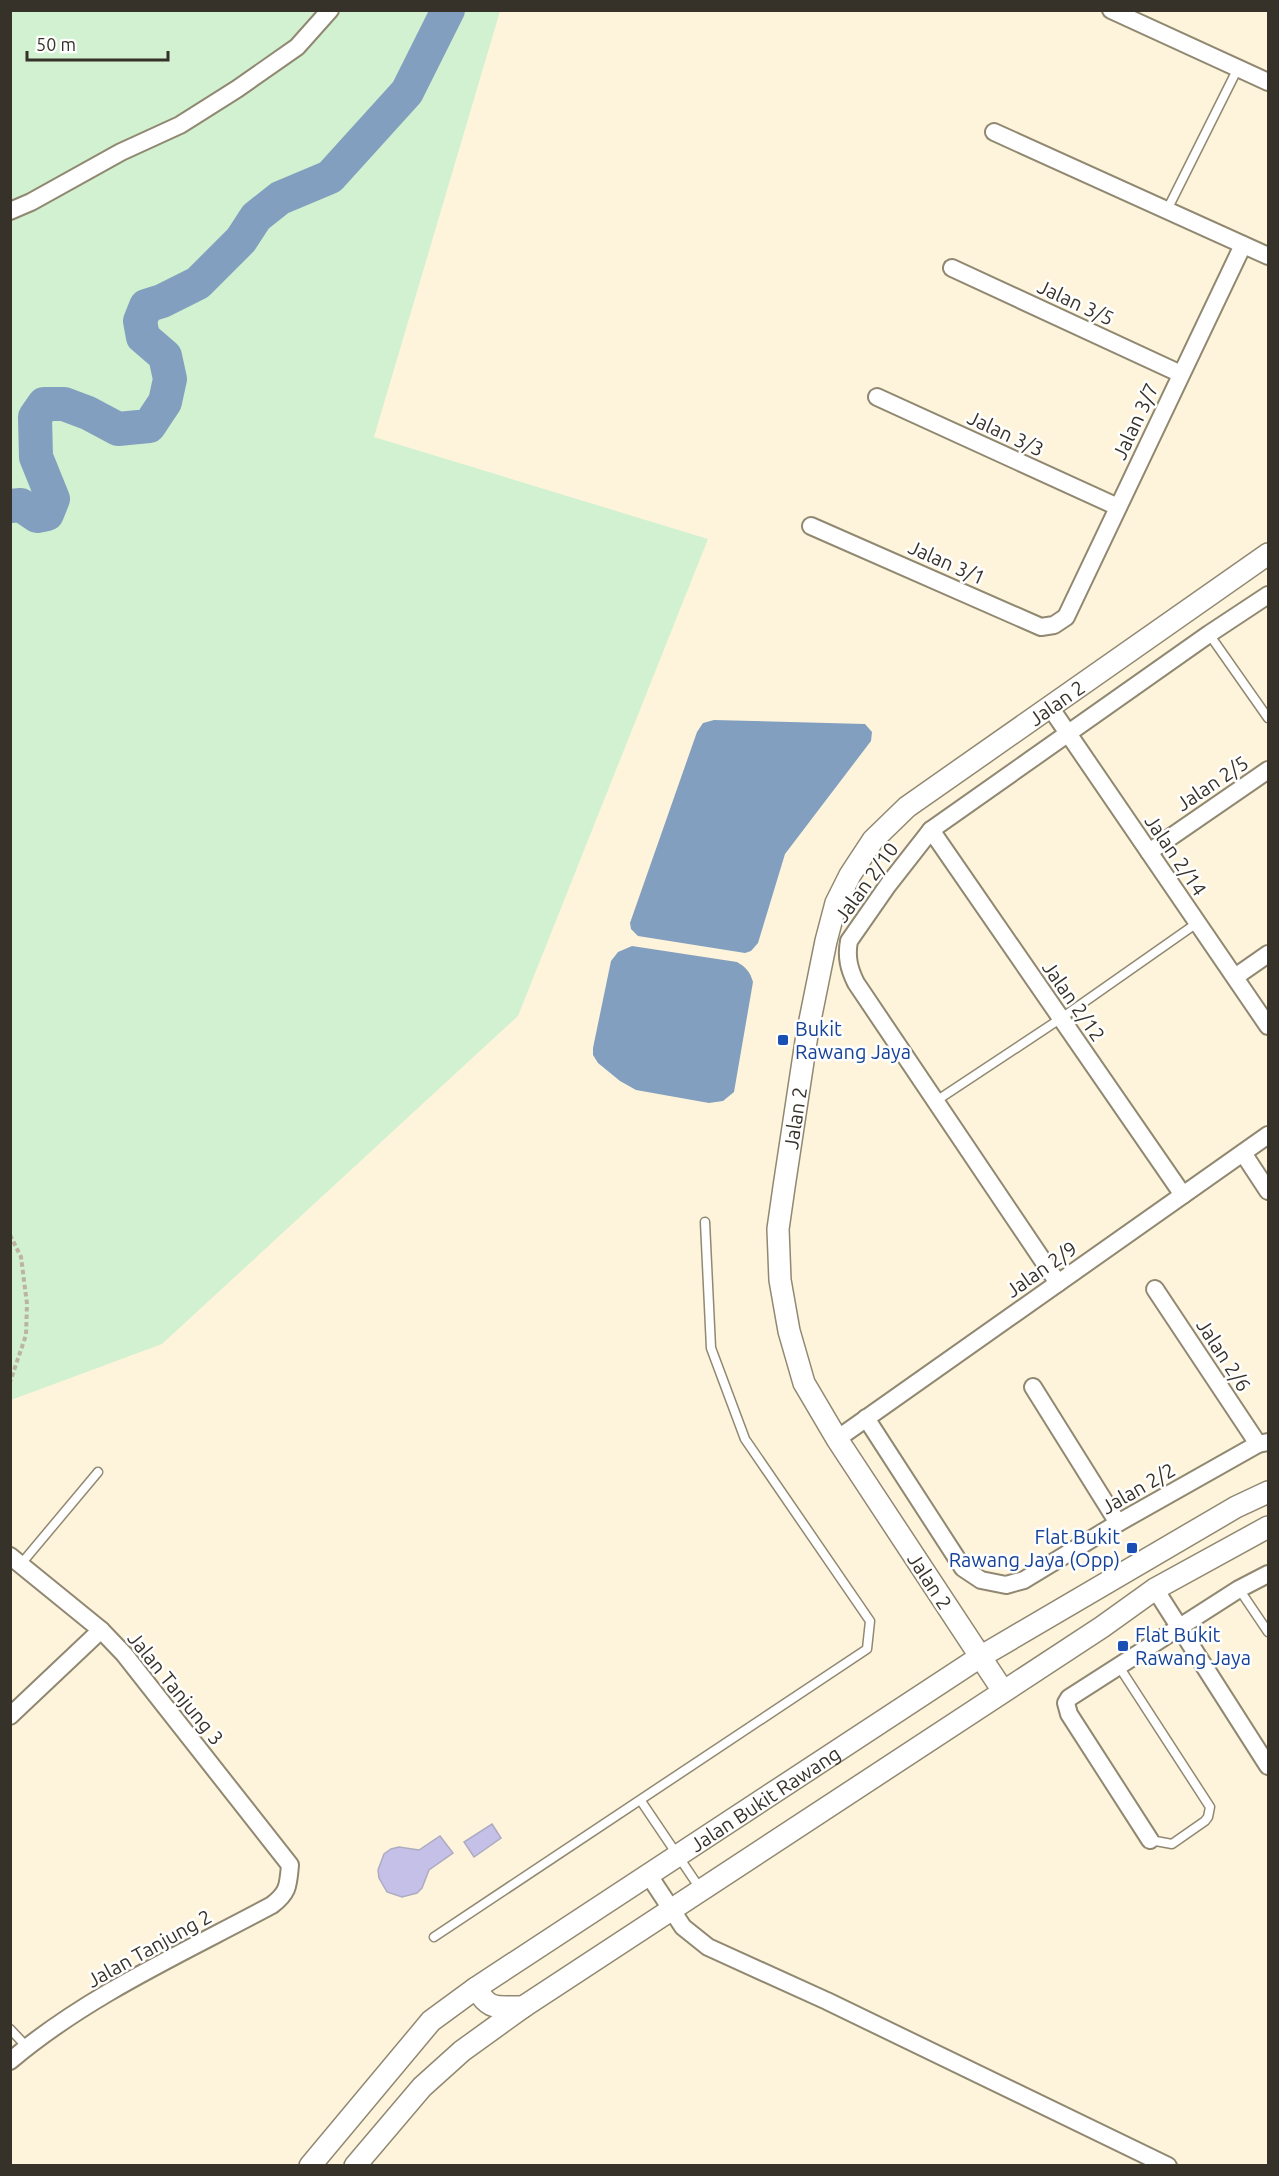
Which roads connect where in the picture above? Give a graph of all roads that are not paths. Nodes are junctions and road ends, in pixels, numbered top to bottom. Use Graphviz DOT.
graph roads {
  1 [pos="330,10"];
  2 [pos="1111,10"];
  3 [pos="1238,68"];
  4 [pos="1269,82"];
  5 [pos="994,132"];
  6 [pos="1167,210"];
  7 [pos="10,211"];
  8 [pos="1243,244"];
  9 [pos="1269,256"];
  10 [pos="952,268"];
  11 [pos="1181,374"];
  12 [pos="877,397"];
  13 [pos="1118,507"];
  14 [pos="811,526"];
  15 [pos="1269,554"];
  16 [pos="1269,595"];
  17 [pos="1066,617"];
  18 [pos="1209,634"];
  19 [pos="1050,707"];
  20 [pos="1269,718"];
  21 [pos="1068,735"];
  22 [pos="1269,770"];
  23 [pos="931,830"];
  24 [pos="1149,852"];
  25 [pos="1197,923"];
  26 [pos="1269,954"];
  27 [pos="1234,977"];
  28 [pos="1060,1019"];
  29 [pos="1269,1026"];
  30 [pos="936,1101"];
  31 [pos="1269,1135"];
  32 [pos="1242,1153"];
  33 [pos="1269,1191"];
  34 [pos="1183,1195"];
  35 [pos="705,1222"];
  36 [pos="1058,1283"];
  37 [pos="1155,1289"];
  38 [pos="1033,1387"];
  39 [pos="866,1418"];
  40 [pos="837,1439"];
  41 [pos="1263,1443"];
  42 [pos="98,1472"];
  43 [pos="1269,1492"];
  44 [pos="1118,1523"];
  45 [pos="1269,1527"];
  46 [pos="16,1560"];
  47 [pos="1269,1574"];
  48 [pos="1155,1589"];
  49 [pos="1239,1589"];
  50 [pos="1178,1627"];
  51 [pos="101,1630"];
  52 [pos="1269,1632"];
  53 [pos="980,1657"];
  54 [pos="1118,1665"];
  55 [pos="1003,1691"];
  56 [pos="10,1716"];
  57 [pos="1269,1766"];
  58 [pos="641,1801"];
  59 [pos="1150,1840"];
  60 [pos="677,1854"];
  61 [pos="290,1865"];
  62 [pos="648,1874"];
  63 [pos="702,1890"];
  64 [pos="672,1910"];
  65 [pos="434,1937"];
  66 [pos="476,1988"];
  67 [pos="523,2007"];
  68 [pos="10,2029"];
  69 [pos="27,2048"];
  70 [pos="10,2061"];
  71 [pos="310,2166"];
  72 [pos="355,2166"];
  73 [pos="1168,2166"];
  1 -- 7 [label="street"];
  2 -- 3 [label="street"];
  3 -- 4 [label="street"];
  3 -- 6 [label="lane"];
  5 -- 6 [label="street"];
  6 -- 8 [label="street"];
  8 -- 9 [label="street"];
  8 -- 11 [label="street, Jalan 3/7"];
  10 -- 11 [label="street, Jalan 3/5"];
  11 -- 13 [label="street, Jalan 3/7"];
  12 -- 13 [label="street, Jalan 3/3"];
  13 -- 17 [label="street, Jalan 3/7"];
  14 -- 17 [label="street, Jalan 3/1"];
  15 -- 19 [label="street, Jalan 2"];
  16 -- 18 [label="street, Jalan 2/10"];
  18 -- 20 [label="lane"];
  18 -- 21 [label="street, Jalan 2/10"];
  19 -- 21 [label="street, Jalan 2/14"];
  19 -- 40 [label="street, Jalan 2"];
  21 -- 23 [label="street, Jalan 2/10"];
  21 -- 24 [label="street, Jalan 2/14"];
  22 -- 24 [label="street, Jalan 2/5"];
  23 -- 28 [label="street, Jalan 2/12"];
  23 -- 30 [label="street, Jalan 2/10"];
  24 -- 25 [label="street, Jalan 2/14"];
  25 -- 27 [label="street, Jalan 2/14"];
  25 -- 28 [label="lane"];
  26 -- 27 [label="street"];
  27 -- 29 [label="street, Jalan 2/14"];
  28 -- 30 [label="lane"];
  28 -- 34 [label="street, Jalan 2/12"];
  30 -- 36 [label="street, Jalan 2/10"];
  31 -- 32 [label="street, Jalan 2/9"];
  32 -- 33 [label="street"];
  32 -- 34 [label="street, Jalan 2/9"];
  34 -- 36 [label="street, Jalan 2/9"];
  35 -- 58 [label="lane"];
  36 -- 39 [label="street, Jalan 2/9"];
  37 -- 41 [label="street, Jalan 2/6"];
  38 -- 44 [label="street"];
  39 -- 40 [label="street, Jalan 2/9"];
  39 -- 44 [label="street, Jalan 2/2"];
  40 -- 53 [label="street, Jalan 2"];
  41 -- 44 [label="street, Jalan 2/2"];
  42 -- 46 [label="lane"];
  43 -- 53 [label="street, Jalan Bukit Rawang"];
  45 -- 48 [label="street"];
  46 -- 51 [label="street, Jalan Tanjung 3"];
  47 -- 49 [label="street"];
  48 -- 50 [label="street"];
  48 -- 55 [label="street"];
  49 -- 50 [label="street"];
  49 -- 52 [label="lane"];
  50 -- 54 [label="street"];
  50 -- 57 [label="street"];
  51 -- 56 [label="street"];
  51 -- 61 [label="street, Jalan Tanjung 3"];
  53 -- 55 [label="street, Jalan 2"];
  53 -- 60 [label="street, Jalan Bukit Rawang"];
  54 -- 59 [label="street"];
  54 -- 59 [label="lane"];
  55 -- 63 [label="street"];
  58 -- 60 [label="lane"];
  58 -- 65 [label="lane"];
  60 -- 62 [label="street, Jalan Bukit Rawang"];
  60 -- 63 [label="lane"];
  61 -- 69 [label="street, Jalan Tanjung 2"];
  62 -- 64 [label="street"];
  62 -- 66 [label="street, Jalan Bukit Rawang"];
  63 -- 64 [label="street"];
  64 -- 67 [label="street"];
  64 -- 73 [label="street"];
  66 -- 67 [label="street"];
  66 -- 71 [label="street, Jalan Bukit Rawang"];
  67 -- 72 [label="street"];
  68 -- 69 [label="lane"];
  69 -- 70 [label="street, Jalan Tanjung 2"];
}
